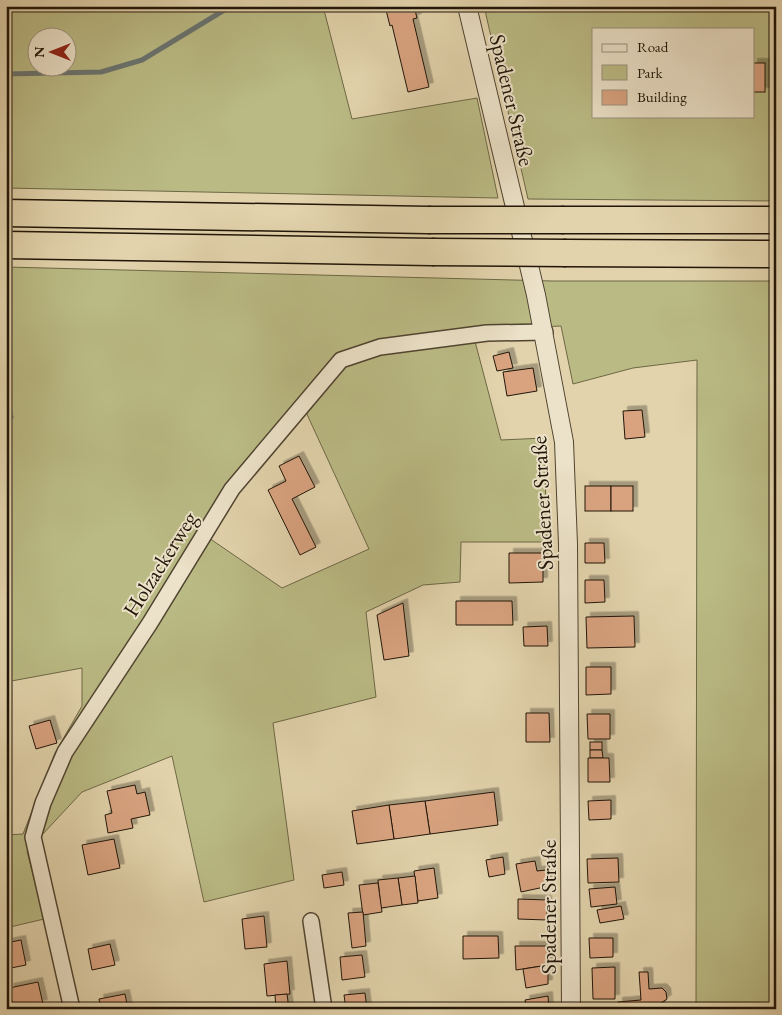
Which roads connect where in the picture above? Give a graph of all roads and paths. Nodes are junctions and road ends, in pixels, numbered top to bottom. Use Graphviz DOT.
graph roads {
  1 [pos="467,6"];
  2 [pos="6,214"];
  3 [pos="776,220"];
  4 [pos="6,245"];
  5 [pos="776,254"];
  6 [pos="544,332"];
  7 [pos="311,921"];
  8 [pos="72,1009"];
  9 [pos="324,1009"];
  10 [pos="571,1009"];
  1 -- 6 [label="street, Spadener Straße"];
  2 -- 3 [label="highway, bridge"];
  4 -- 5 [label="highway, bridge"];
  6 -- 8 [label="street, Holzackerweg"];
  6 -- 10 [label="street, Spadener Straße"];
  7 -- 9 [label="street"];
}
